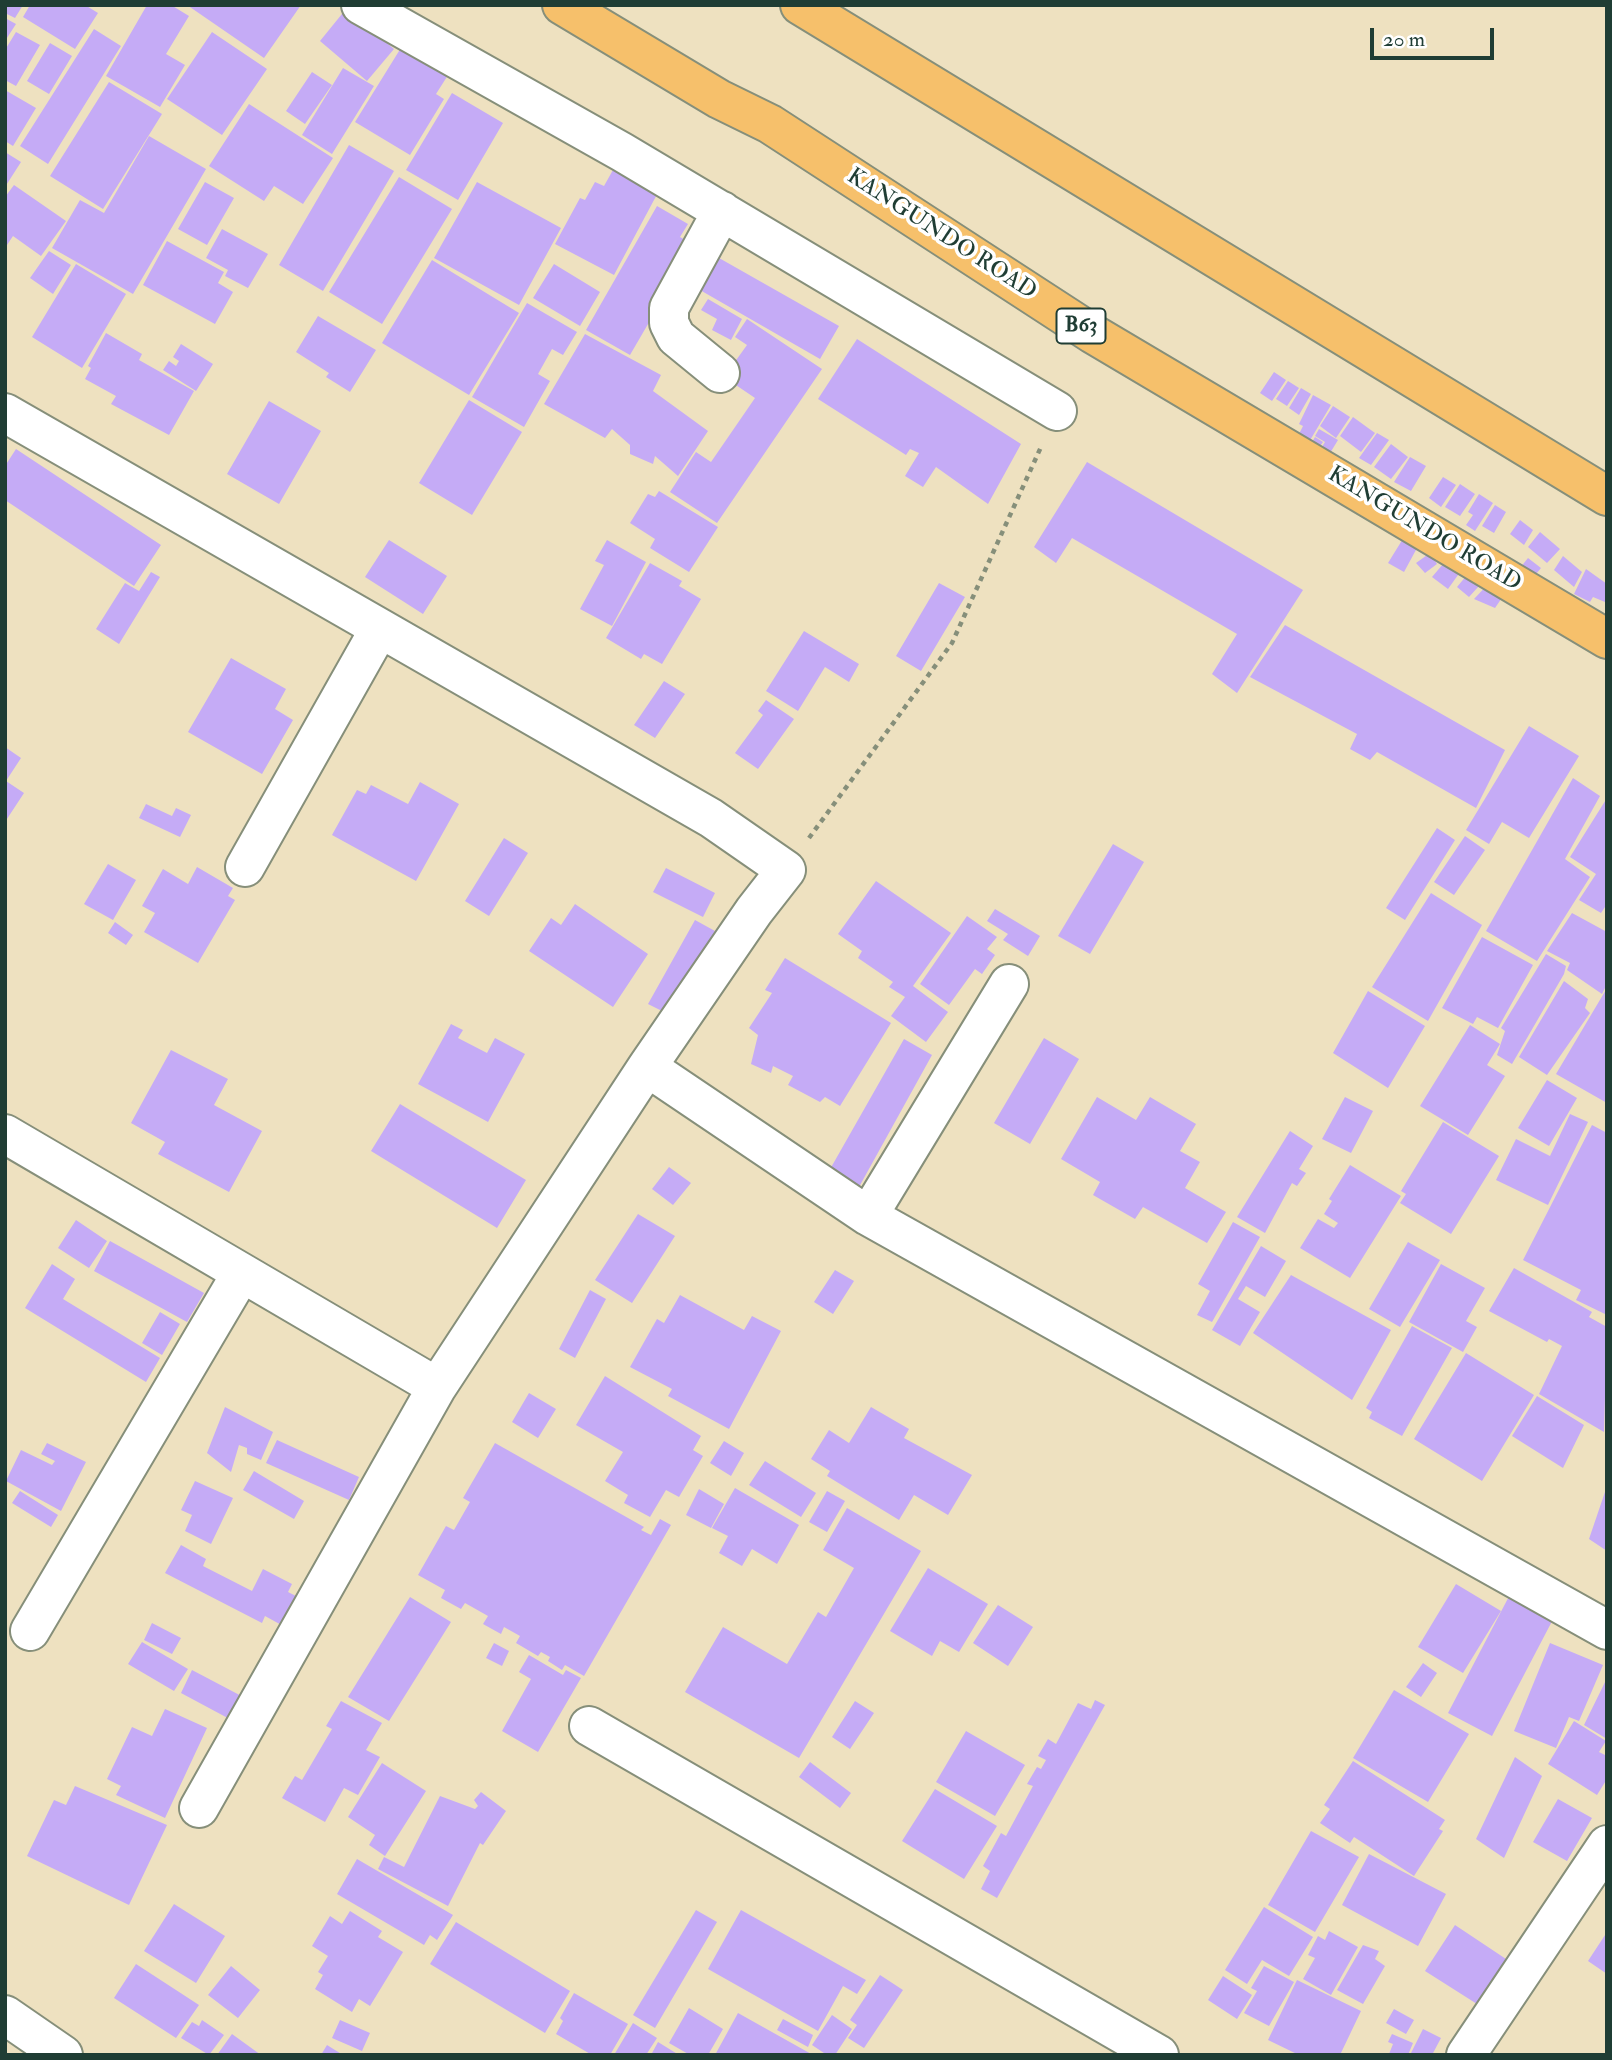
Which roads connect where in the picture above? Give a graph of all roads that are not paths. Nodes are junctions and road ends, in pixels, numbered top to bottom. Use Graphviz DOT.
graph roads {
  1 [pos="361,5"];
  2 [pos="562,5"];
  3 [pos="800,5"];
  4 [pos="722,211"];
  5 [pos="720,373"];
  6 [pos="1057,411"];
  7 [pos="5,413"];
  8 [pos="1607,496"];
  9 [pos="380,628"];
  10 [pos="1607,639"];
  11 [pos="245,867"];
  12 [pos="1009,984"];
  13 [pos="647,1067"];
  14 [pos="5,1134"];
  15 [pos="868,1216"];
  16 [pos="241,1274"];
  17 [pos="438,1387"];
  18 [pos="1607,1630"];
  19 [pos="30,1632"];
  20 [pos="589,1726"];
  21 [pos="199,1808"];
  22 [pos="1607,1845"];
  23 [pos="5,2015"];
  24 [pos="64,2055"];
  25 [pos="1160,2055"];
  26 [pos="1466,2055"];
  1 -- 4 [label="street"];
  2 -- 10 [label="highway, KANGUNDO ROAD / B63"];
  3 -- 8 [label="highway"];
  4 -- 5 [label="street"];
  4 -- 6 [label="street"];
  7 -- 9 [label="street"];
  9 -- 11 [label="street"];
  9 -- 13 [label="street"];
  12 -- 15 [label="street"];
  13 -- 15 [label="street"];
  13 -- 17 [label="street"];
  14 -- 16 [label="street"];
  15 -- 18 [label="street"];
  16 -- 17 [label="street"];
  16 -- 19 [label="street"];
  17 -- 21 [label="street"];
  20 -- 25 [label="street"];
  22 -- 26 [label="street"];
  23 -- 24 [label="street"];
}
